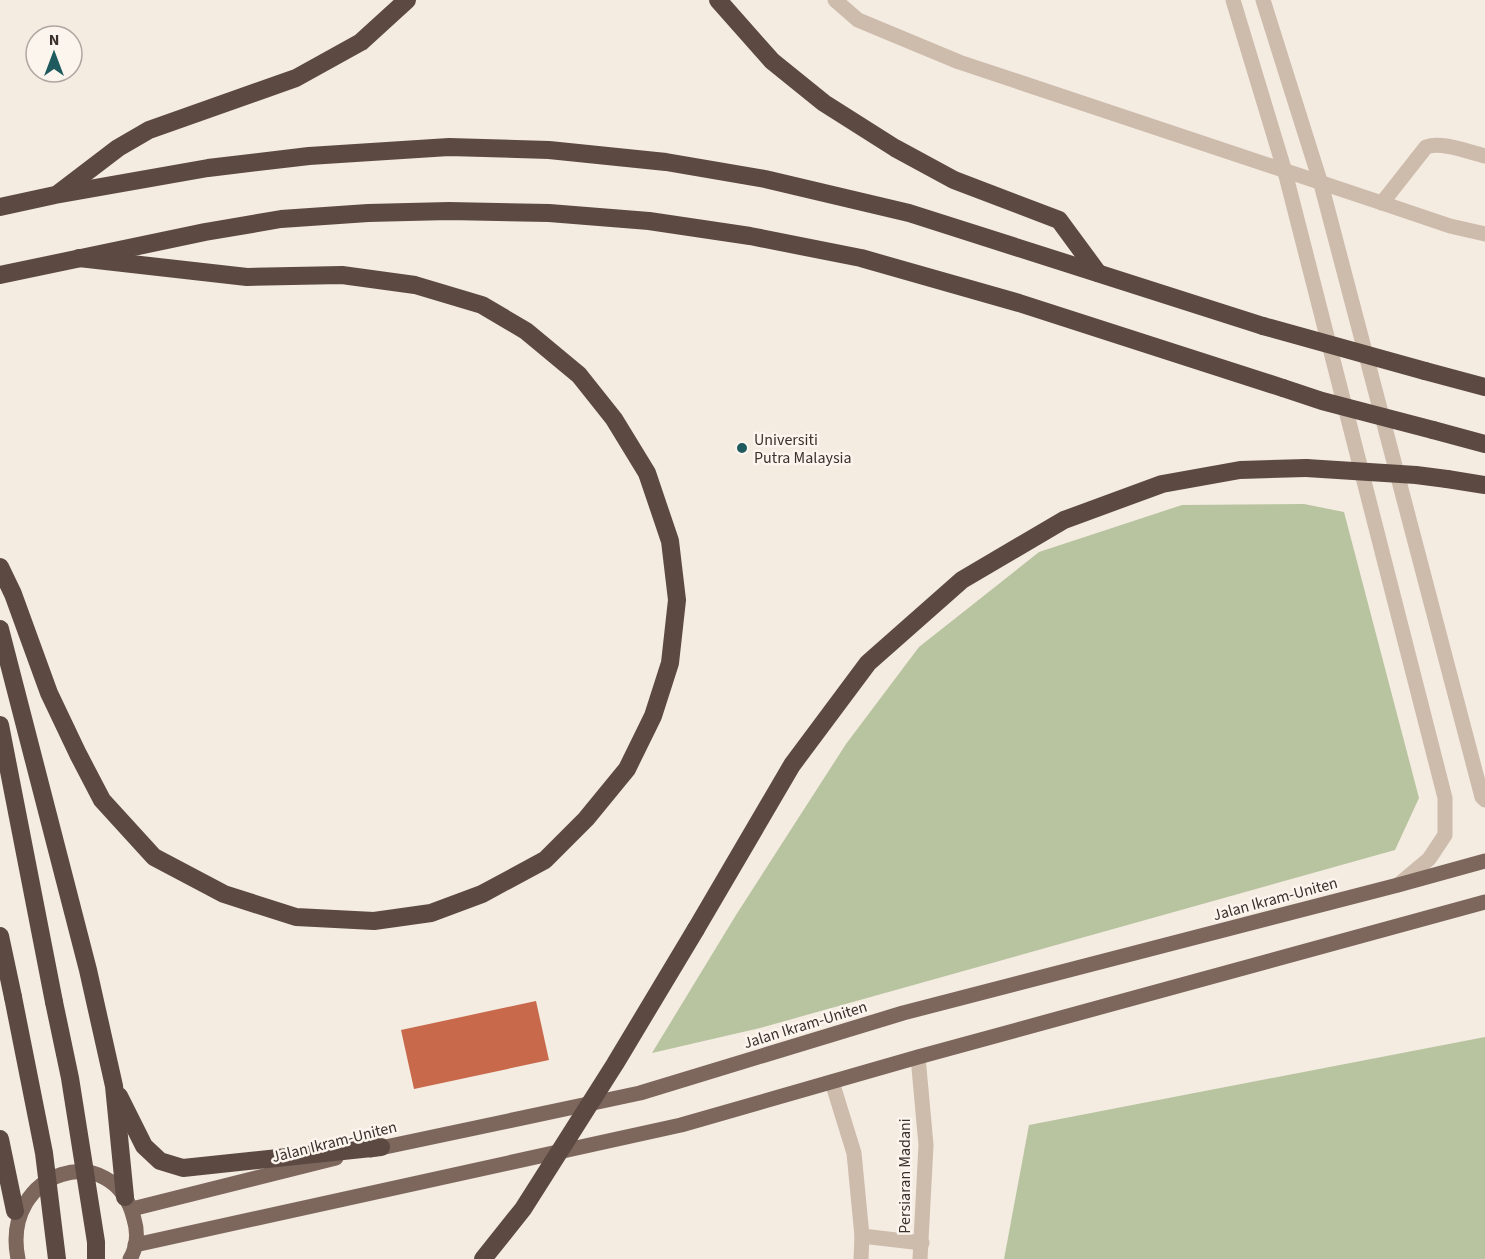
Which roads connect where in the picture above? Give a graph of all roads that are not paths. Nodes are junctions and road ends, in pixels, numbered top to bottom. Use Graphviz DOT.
graph roads {
  1 [pos="407,0"];
  2 [pos="718,0"];
  3 [pos="835,0"];
  4 [pos="1233,0"];
  5 [pos="1263,0"];
  6 [pos="1485,156"];
  7 [pos="1285,172"];
  8 [pos="1321,183"];
  9 [pos="55,195"];
  10 [pos="1382,203"];
  11 [pos="0,207"];
  12 [pos="1485,234"];
  13 [pos="79,258"];
  14 [pos="1098,273"];
  15 [pos="0,275"];
  16 [pos="1485,387"];
  17 [pos="1485,444"];
  18 [pos="1485,485"];
  19 [pos="0,567"];
  20 [pos="0,629"];
  21 [pos="0,725"];
  22 [pos="1485,800"];
  23 [pos="1485,861"];
  24 [pos="1398,885"];
  25 [pos="1485,902"];
  26 [pos="0,936"];
  27 [pos="918,1057"];
  28 [pos="832,1082"];
  29 [pos="114,1086"];
  30 [pos="0,1139"];
  31 [pos="381,1147"];
  32 [pos="128,1203"];
  33 [pos="9,1222"];
  34 [pos="862,1236"];
  35 [pos="922,1243"];
  36 [pos="133,1254"];
  37 [pos="15,1258"];
  38 [pos="57,1259"];
  39 [pos="96,1259"];
  40 [pos="483,1259"];
  41 [pos="861,1259"];
  42 [pos="920,1259"];
  1 -- 9 [label="highway"];
  2 -- 14 [label="highway"];
  3 -- 7 [label="street"];
  4 -- 7 [label="street"];
  5 -- 8 [label="street"];
  6 -- 10 [label="street"];
  7 -- 8 [label="street"];
  7 -- 24 [label="street"];
  8 -- 10 [label="street"];
  8 -- 22 [label="street"];
  9 -- 11 [label="highway"];
  9 -- 14 [label="highway"];
  10 -- 12 [label="street"];
  13 -- 15 [label="highway"];
  13 -- 17 [label="highway, bridge"];
  13 -- 19 [label="highway"];
  14 -- 16 [label="highway, bridge"];
  18 -- 40 [label="highway, bridge"];
  20 -- 29 [label="highway"];
  21 -- 39 [label="highway, bridge"];
  23 -- 24 [label="main road, Jalan Ikram-Uniten"];
  24 -- 31 [label="main road, Jalan Ikram-Uniten"];
  25 -- 27 [label="main road"];
  26 -- 38 [label="highway, bridge"];
  27 -- 28 [label="main road"];
  27 -- 35 [label="street, Persiaran Madani"];
  28 -- 34 [label="street"];
  28 -- 36 [label="main road"];
  29 -- 31 [label="highway"];
  29 -- 32 [label="highway"];
  30 -- 33 [label="highway"];
  31 -- 32 [label="main road, Jalan Ikram-Uniten"];
  32 -- 33 [label="main road"];
  32 -- 36 [label="main road"];
  33 -- 37 [label="main road"];
  34 -- 35 [label="street"];
  34 -- 41 [label="street"];
  35 -- 42 [label="street, Persiaran Madani"];
}
